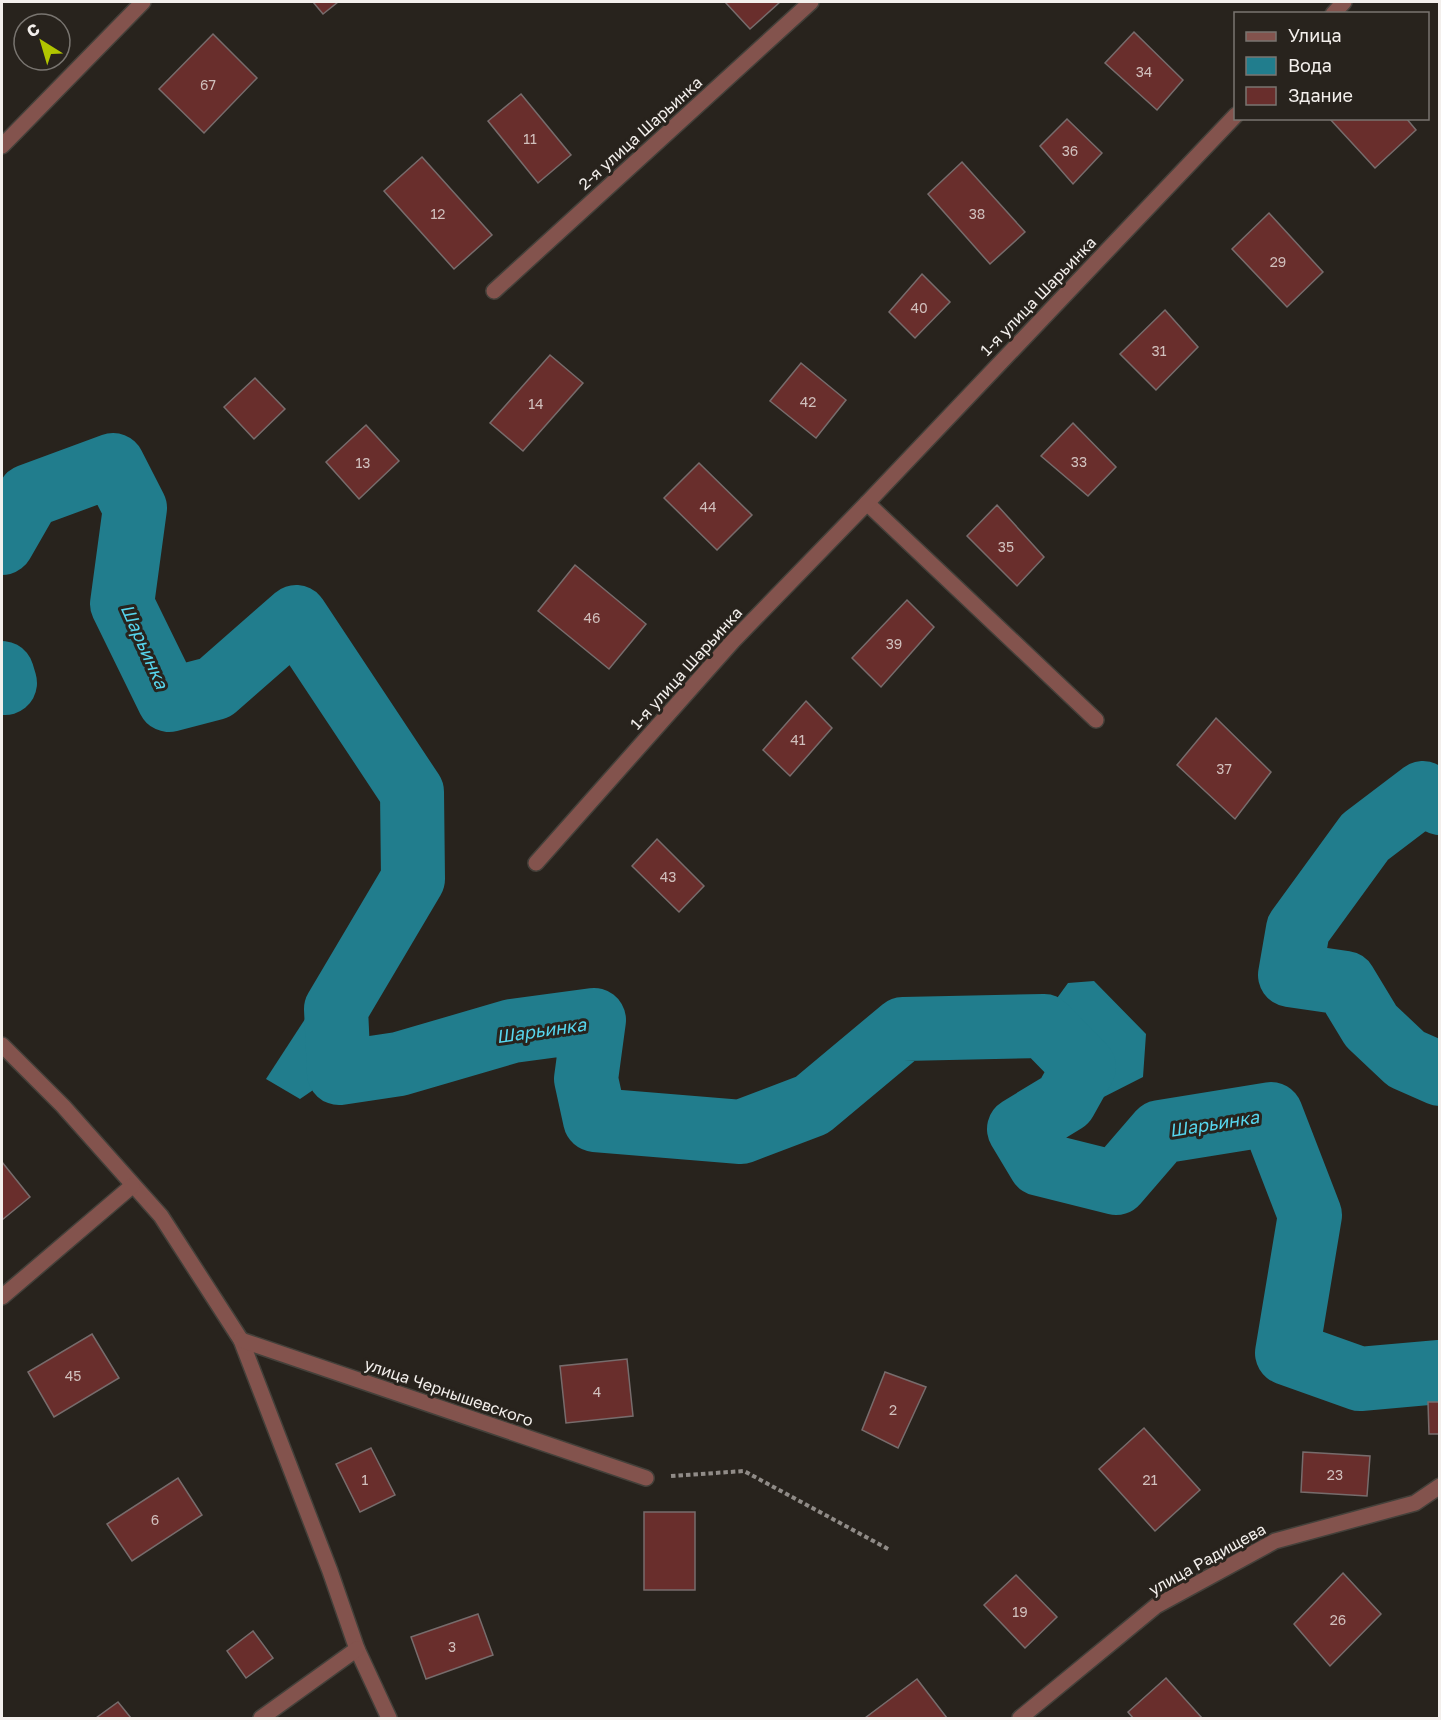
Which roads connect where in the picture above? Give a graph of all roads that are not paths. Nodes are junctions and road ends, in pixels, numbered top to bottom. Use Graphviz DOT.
graph roads {
  1 [pos="143,2"];
  2 [pos="812,2"];
  3 [pos="1234,117"];
  4 [pos="2,146"];
  5 [pos="494,291"];
  6 [pos="867,503"];
  7 [pos="1095,720"];
  8 [pos="536,862"];
  9 [pos="2,1045"];
  10 [pos="132,1186"];
  11 [pos="2,1297"];
  12 [pos="241,1340"];
  13 [pos="646,1478"];
  14 [pos="1440,1486"];
  15 [pos="357,1649"];
  16 [pos="261,1719"];
  17 [pos="389,1719"];
  18 [pos="1020,1719"];
  1 -- 4 [label="street"];
  2 -- 5 [label="street, 2-я улица Шарьинка"];
  3 -- 6 [label="street, 1-я улица Шарьинка"];
  6 -- 7 [label="street"];
  6 -- 8 [label="street, 1-я улица Шарьинка"];
  9 -- 10 [label="street"];
  10 -- 11 [label="street"];
  10 -- 12 [label="street"];
  12 -- 13 [label="street, улица Чернышевского"];
  12 -- 15 [label="street"];
  14 -- 18 [label="street, улица Радищева"];
  15 -- 16 [label="street"];
  15 -- 17 [label="street"];
}
